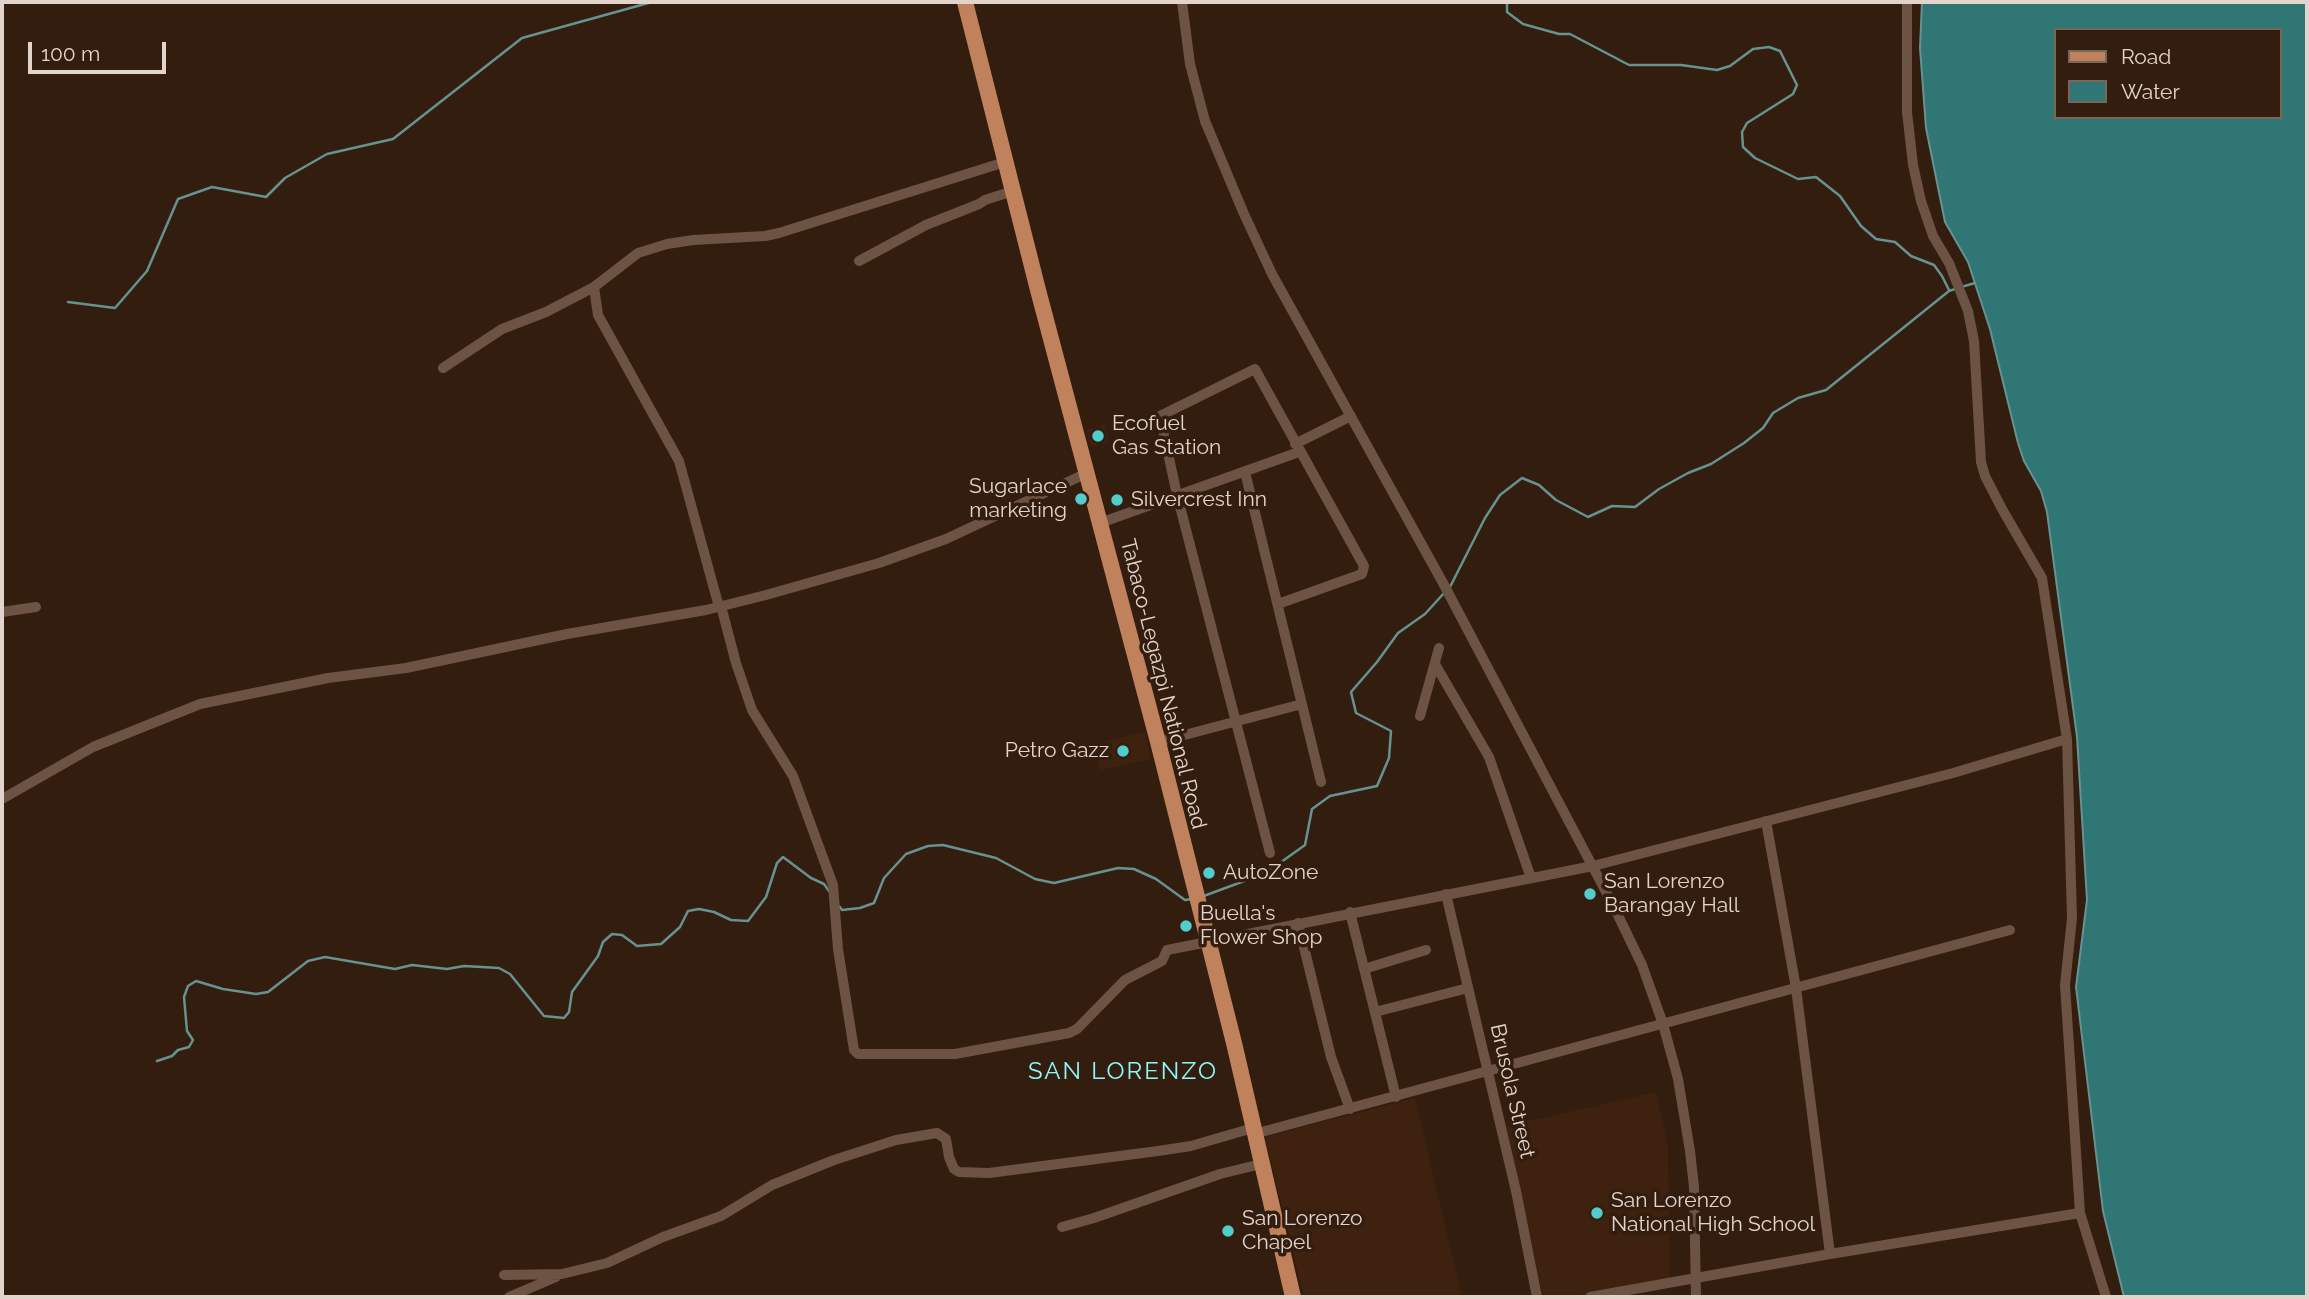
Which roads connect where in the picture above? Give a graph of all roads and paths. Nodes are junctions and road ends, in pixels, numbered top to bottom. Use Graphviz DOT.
graph roads {
  1 [pos="1182,2"];
  2 [pos="1907,2"];
  3 [pos="966,5"];
  4 [pos="1005,162"];
  5 [pos="1013,191"];
  6 [pos="859,261"];
  7 [pos="594,287"];
  8 [pos="443,368"];
  9 [pos="1351,416"];
  10 [pos="1297,448"];
  11 [pos="1245,472"];
  12 [pos="1087,474"];
  13 [pos="1177,495"];
  14 [pos="1100,523"];
  15 [pos="1278,604"];
  16 [pos="36,607"];
  17 [pos="720,607"];
  18 [pos="2,612"];
  19 [pos="1439,648"];
  20 [pos="1435,664"];
  21 [pos="1302,704"];
  22 [pos="1420,716"];
  23 [pos="1236,721"];
  24 [pos="2067,739"];
  25 [pos="1158,742"];
  26 [pos="1321,782"];
  27 [pos="2,799"];
  28 [pos="1766,821"];
  29 [pos="1270,853"];
  30 [pos="1592,866"];
  31 [pos="1531,878"];
  32 [pos="1446,894"];
  33 [pos="1350,912"];
  34 [pos="1298,923"];
  35 [pos="2010,930"];
  36 [pos="1207,942"];
  37 [pos="1426,950"];
  38 [pos="1364,970"];
  39 [pos="1468,988"];
  40 [pos="1796,988"];
  41 [pos="1375,1013"];
  42 [pos="1663,1024"];
  43 [pos="1488,1072"];
  44 [pos="1396,1097"];
  45 [pos="1350,1109"];
  46 [pos="1253,1131"];
  47 [pos="1261,1164"];
  48 [pos="2080,1213"];
  49 [pos="1062,1227"];
  50 [pos="1830,1254"];
  51 [pos="562,1274"];
  52 [pos="504,1275"];
  53 [pos="1696,1277"];
  54 [pos="509,1297"];
  55 [pos="1293,1297"];
  56 [pos="1536,1297"];
  57 [pos="1590,1297"];
  58 [pos="1696,1297"];
  59 [pos="2106,1297"];
  1 -- 9 [label="street"];
  2 -- 24 [label="street"];
  3 -- 4 [label="main road, Tabaco-Legazpi National Road"];
  4 -- 5 [label="main road, Tabaco-Legazpi National Road"];
  4 -- 7 [label="street"];
  5 -- 6 [label="street"];
  5 -- 12 [label="main road, Tabaco-Legazpi National Road"];
  7 -- 8 [label="street"];
  7 -- 17 [label="street"];
  9 -- 10 [label="street"];
  9 -- 30 [label="street"];
  10 -- 11 [label="street"];
  10 -- 13 [label="street"];
  10 -- 15 [label="street"];
  11 -- 13 [label="street"];
  11 -- 15 [label="street"];
  12 -- 14 [label="main road, Tabaco-Legazpi National Road"];
  12 -- 17 [label="street"];
  13 -- 14 [label="street"];
  13 -- 23 [label="street"];
  14 -- 25 [label="main road, Tabaco-Legazpi National Road"];
  15 -- 21 [label="street"];
  16 -- 18 [label="street"];
  17 -- 27 [label="street"];
  17 -- 36 [label="street"];
  19 -- 20 [label="street"];
  20 -- 22 [label="street"];
  20 -- 31 [label="street"];
  21 -- 23 [label="street"];
  21 -- 26 [label="street"];
  23 -- 25 [label="street"];
  23 -- 29 [label="street"];
  24 -- 28 [label="street"];
  24 -- 48 [label="street"];
  25 -- 36 [label="main road, Tabaco-Legazpi National Road"];
  28 -- 30 [label="street"];
  28 -- 40 [label="street"];
  30 -- 31 [label="street"];
  30 -- 42 [label="street"];
  31 -- 32 [label="street"];
  32 -- 33 [label="street"];
  32 -- 39 [label="street, Brusola Street"];
  33 -- 34 [label="street"];
  33 -- 38 [label="street"];
  34 -- 36 [label="street"];
  34 -- 45 [label="street"];
  35 -- 40 [label="street"];
  36 -- 46 [label="main road, Tabaco-Legazpi National Road"];
  37 -- 38 [label="street"];
  38 -- 41 [label="street"];
  39 -- 41 [label="street"];
  39 -- 43 [label="street, Brusola Street"];
  40 -- 42 [label="street"];
  40 -- 50 [label="street"];
  41 -- 44 [label="street"];
  42 -- 43 [label="street"];
  42 -- 53 [label="street"];
  43 -- 44 [label="street"];
  43 -- 56 [label="street, Brusola Street"];
  44 -- 45 [label="street"];
  45 -- 46 [label="street"];
  46 -- 47 [label="main road, Tabaco-Legazpi National Road"];
  46 -- 51 [label="street"];
  47 -- 49 [label="street"];
  47 -- 55 [label="main road, Tabaco-Legazpi National Road"];
  48 -- 50 [label="street"];
  48 -- 59 [label="street"];
  50 -- 53 [label="street"];
  51 -- 52 [label="street"];
  51 -- 54 [label="street"];
  53 -- 57 [label="street"];
  53 -- 58 [label="street"];
}
